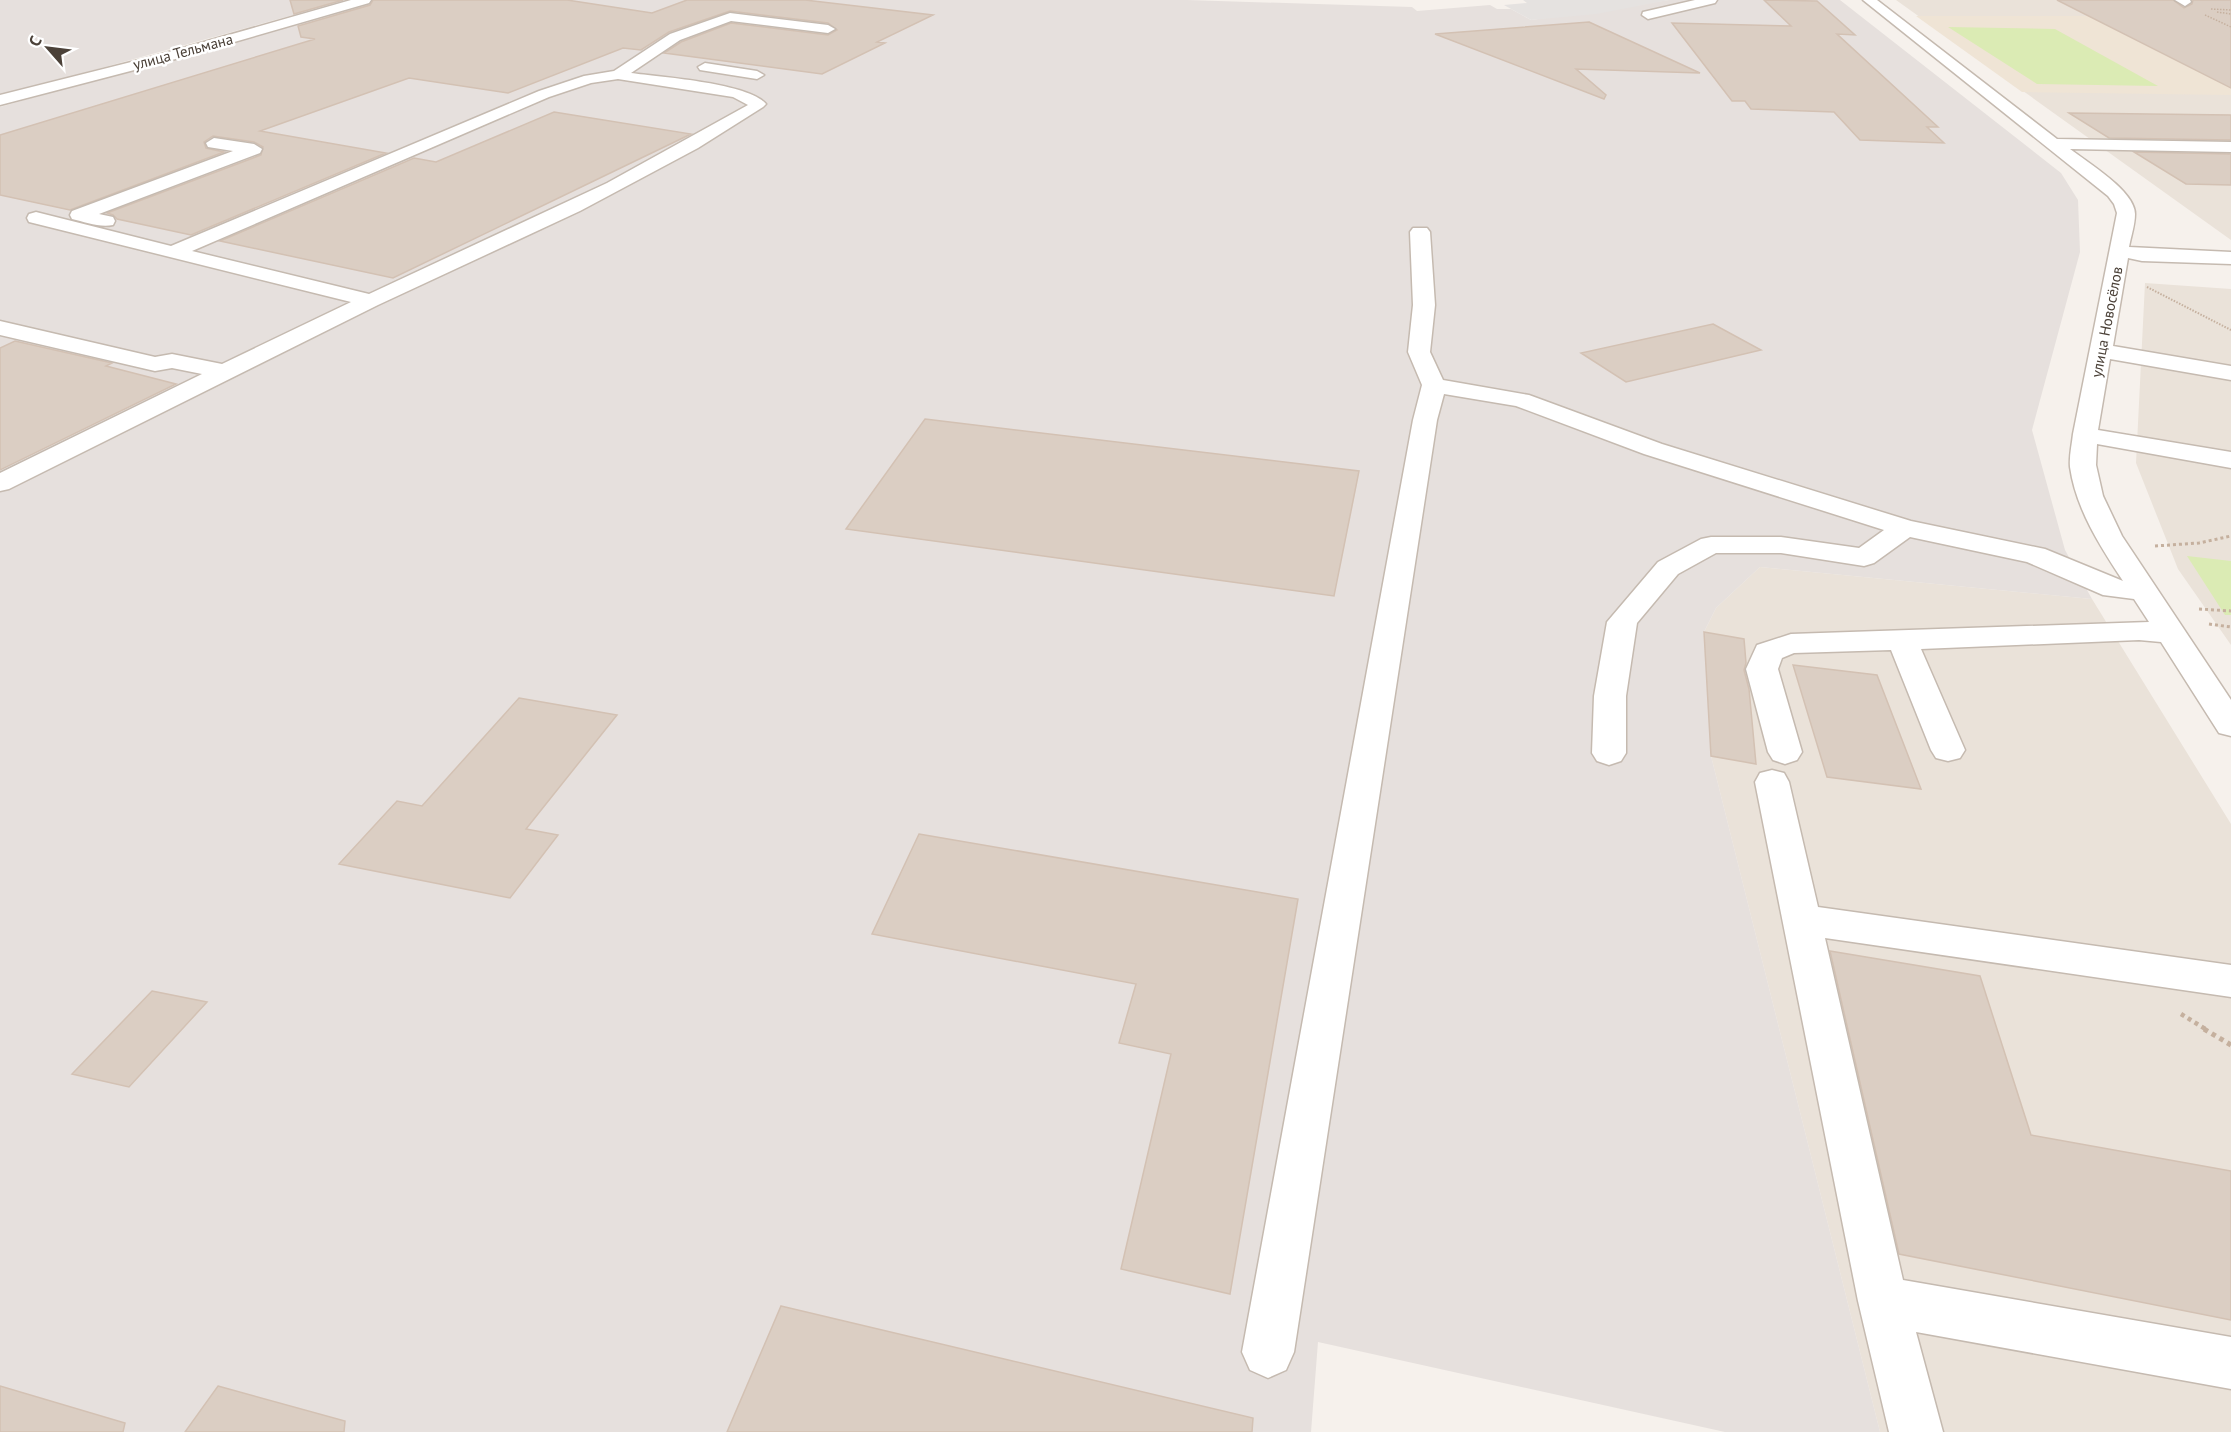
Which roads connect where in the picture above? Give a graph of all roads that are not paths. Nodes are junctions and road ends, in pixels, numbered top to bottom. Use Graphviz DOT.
graph roads {
  1 [pos="365,0"];
  2 [pos="1712,0"];
  3 [pos="1869,0"];
  4 [pos="1648,15"];
  5 [pos="828,28"];
  6 [pos="644,58"];
  7 [pos="667,61"];
  8 [pos="689,64"];
  9 [pos="618,75"];
  10 [pos="757,75"];
  11 [pos="0,100"];
  12 [pos="214,143"];
  13 [pos="2054,144"];
  14 [pos="2231,147"];
  15 [pos="36,218"];
  16 [pos="1420,232"];
  17 [pos="196,242"];
  18 [pos="2120,251"];
  19 [pos="173,252"];
  20 [pos="2231,258"];
  21 [pos="371,301"];
  22 [pos="0,328"];
  23 [pos="2102,351"];
  24 [pos="225,372"];
  25 [pos="2231,373"];
  26 [pos="1434,386"];
  27 [pos="2085,434"];
  28 [pos="2231,460"];
  29 [pos="0,483"];
  30 [pos="1905,528"];
  31 [pos="2143,591"];
  32 [pos="2170,633"];
  33 [pos="1902,640"];
  34 [pos="2231,725"];
  35 [pos="1948,750"];
  36 [pos="1609,753"];
  37 [pos="1802,920"];
  38 [pos="2231,981"];
  39 [pos="1883,1301"];
  40 [pos="1268,1352"];
  41 [pos="2231,1363"];
  42 [pos="1916,1432"];
  1 -- 11 [label="street, улица Тельмана"];
  2 -- 4 [label="street"];
  3 -- 13 [label="street, улица Новосёлов"];
  5 -- 6 [label="street"];
  6 -- 7 [label="street"];
  6 -- 9 [label="street"];
  8 -- 10 [label="street"];
  9 -- 17 [label="street"];
  9 -- 21 [label="street"];
  12 -- 17 [label="street"];
  13 -- 14 [label="street"];
  13 -- 18 [label="street, улица Новосёлов"];
  15 -- 19 [label="street"];
  16 -- 26 [label="street"];
  17 -- 19 [label="street"];
  18 -- 20 [label="street"];
  18 -- 23 [label="street, улица Новосёлов"];
  19 -- 21 [label="street"];
  21 -- 24 [label="street"];
  22 -- 24 [label="street"];
  23 -- 25 [label="street"];
  23 -- 27 [label="street, улица Новосёлов"];
  24 -- 29 [label="street"];
  26 -- 30 [label="street"];
  26 -- 40 [label="street"];
  27 -- 28 [label="street"];
  27 -- 31 [label="street, улица Новосёлов"];
  30 -- 31 [label="street"];
  30 -- 36 [label="street"];
  31 -- 32 [label="street, улица Новосёлов"];
  32 -- 33 [label="street"];
  32 -- 34 [label="street, улица Новосёлов"];
  33 -- 35 [label="street"];
  33 -- 37 [label="street"];
  37 -- 38 [label="street"];
  37 -- 39 [label="street"];
  39 -- 41 [label="street"];
  39 -- 42 [label="street"];
}
